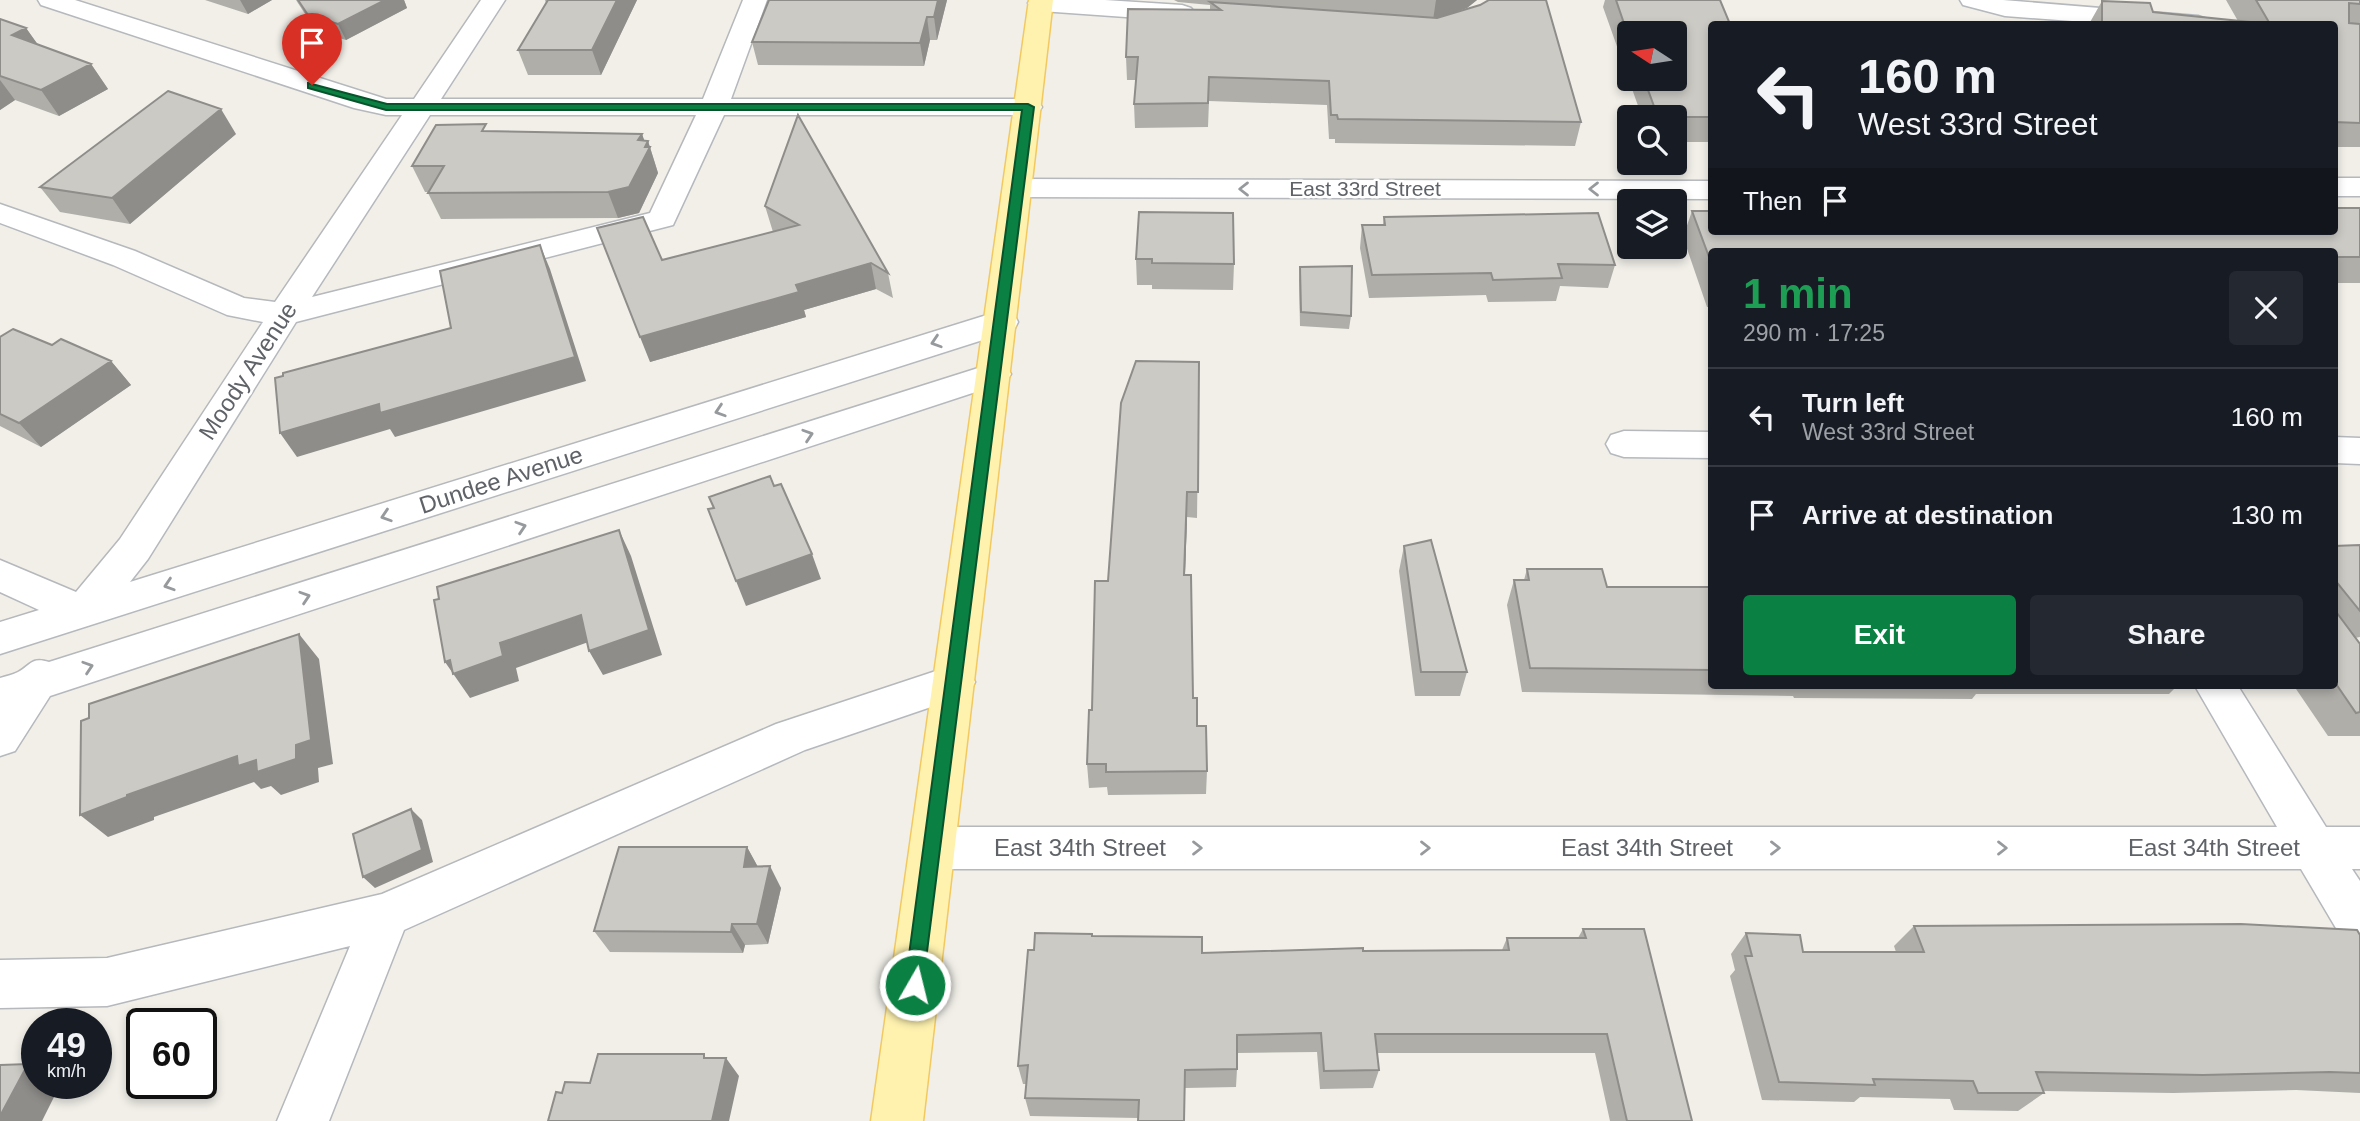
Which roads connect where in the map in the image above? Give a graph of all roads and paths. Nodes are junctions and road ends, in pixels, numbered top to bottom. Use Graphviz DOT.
graph roads {
  1 [pos="50,0"];
  2 [pos="493,0"];
  3 [pos="755,0"];
  4 [pos="1972,0"];
  5 [pos="1041,2"];
  6 [pos="1203,15"];
  7 [pos="2162,21"];
  8 [pos="423,106"];
  9 [pos="714,107"];
  10 [pos="1028,107"];
  11 [pos="2338,187"];
  12 [pos="2360,187"];
  13 [pos="1018,188"];
  14 [pos="1708,190"];
  15 [pos="0,213"];
  16 [pos="285,314"];
  17 [pos="1002,322"];
  18 [pos="994,374"];
  19 [pos="1624,444"];
  20 [pos="1708,445"];
  21 [pos="2338,450"];
  22 [pos="2360,451"];
  23 [pos="0,575"];
  24 [pos="82,612"];
  25 [pos="0,638"];
  26 [pos="954,682"];
  27 [pos="35,684"];
  28 [pos="2218,689"];
  29 [pos="0,695"];
  30 [pos="0,738"];
  31 [pos="933,848"];
  32 [pos="2314,848"];
  33 [pos="2360,848"];
  34 [pos="386,915"];
  35 [pos="2360,924"];
  36 [pos="0,984"];
  37 [pos="303,1121"];
  38 [pos="897,1121"];
  1 -- 8 [label="street"];
  2 -- 8 [label="street, Moody Avenue"];
  3 -- 9 [label="street"];
  4 -- 7 [label="street"];
  5 -- 6 [label="street"];
  5 -- 10 [label="main road"];
  8 -- 9 [label="street"];
  8 -- 16 [label="street, Moody Avenue"];
  9 -- 10 [label="street"];
  9 -- 16 [label="street"];
  10 -- 13 [label="main road"];
  11 -- 12 [label="street"];
  14 -- 13 [label="street, East 33rd Street, one-way"];
  13 -- 17 [label="main road"];
  15 -- 16 [label="street"];
  16 -- 24 [label="street, Moody Avenue"];
  17 -- 18 [label="main road"];
  17 -- 24 [label="street, Dundee Avenue, one-way"];
  18 -- 26 [label="main road"];
  27 -- 18 [label="street, Dundee Avenue, one-way"];
  19 -- 20 [label="street"];
  21 -- 22 [label="street"];
  23 -- 24 [label="street"];
  24 -- 25 [label="street, Dundee Avenue"];
  24 -- 27 [label="street, Moody Avenue"];
  26 -- 31 [label="main road"];
  26 -- 34 [label="street"];
  27 -- 29 [label="street, Dundee Avenue"];
  27 -- 30 [label="street, Moody Avenue"];
  28 -- 32 [label="street"];
  31 -- 32 [label="street, East 34th Street, one-way"];
  31 -- 38 [label="main road"];
  32 -- 33 [label="street, East 34th Street"];
  32 -- 35 [label="street"];
  34 -- 36 [label="street"];
  34 -- 37 [label="street"];
}
